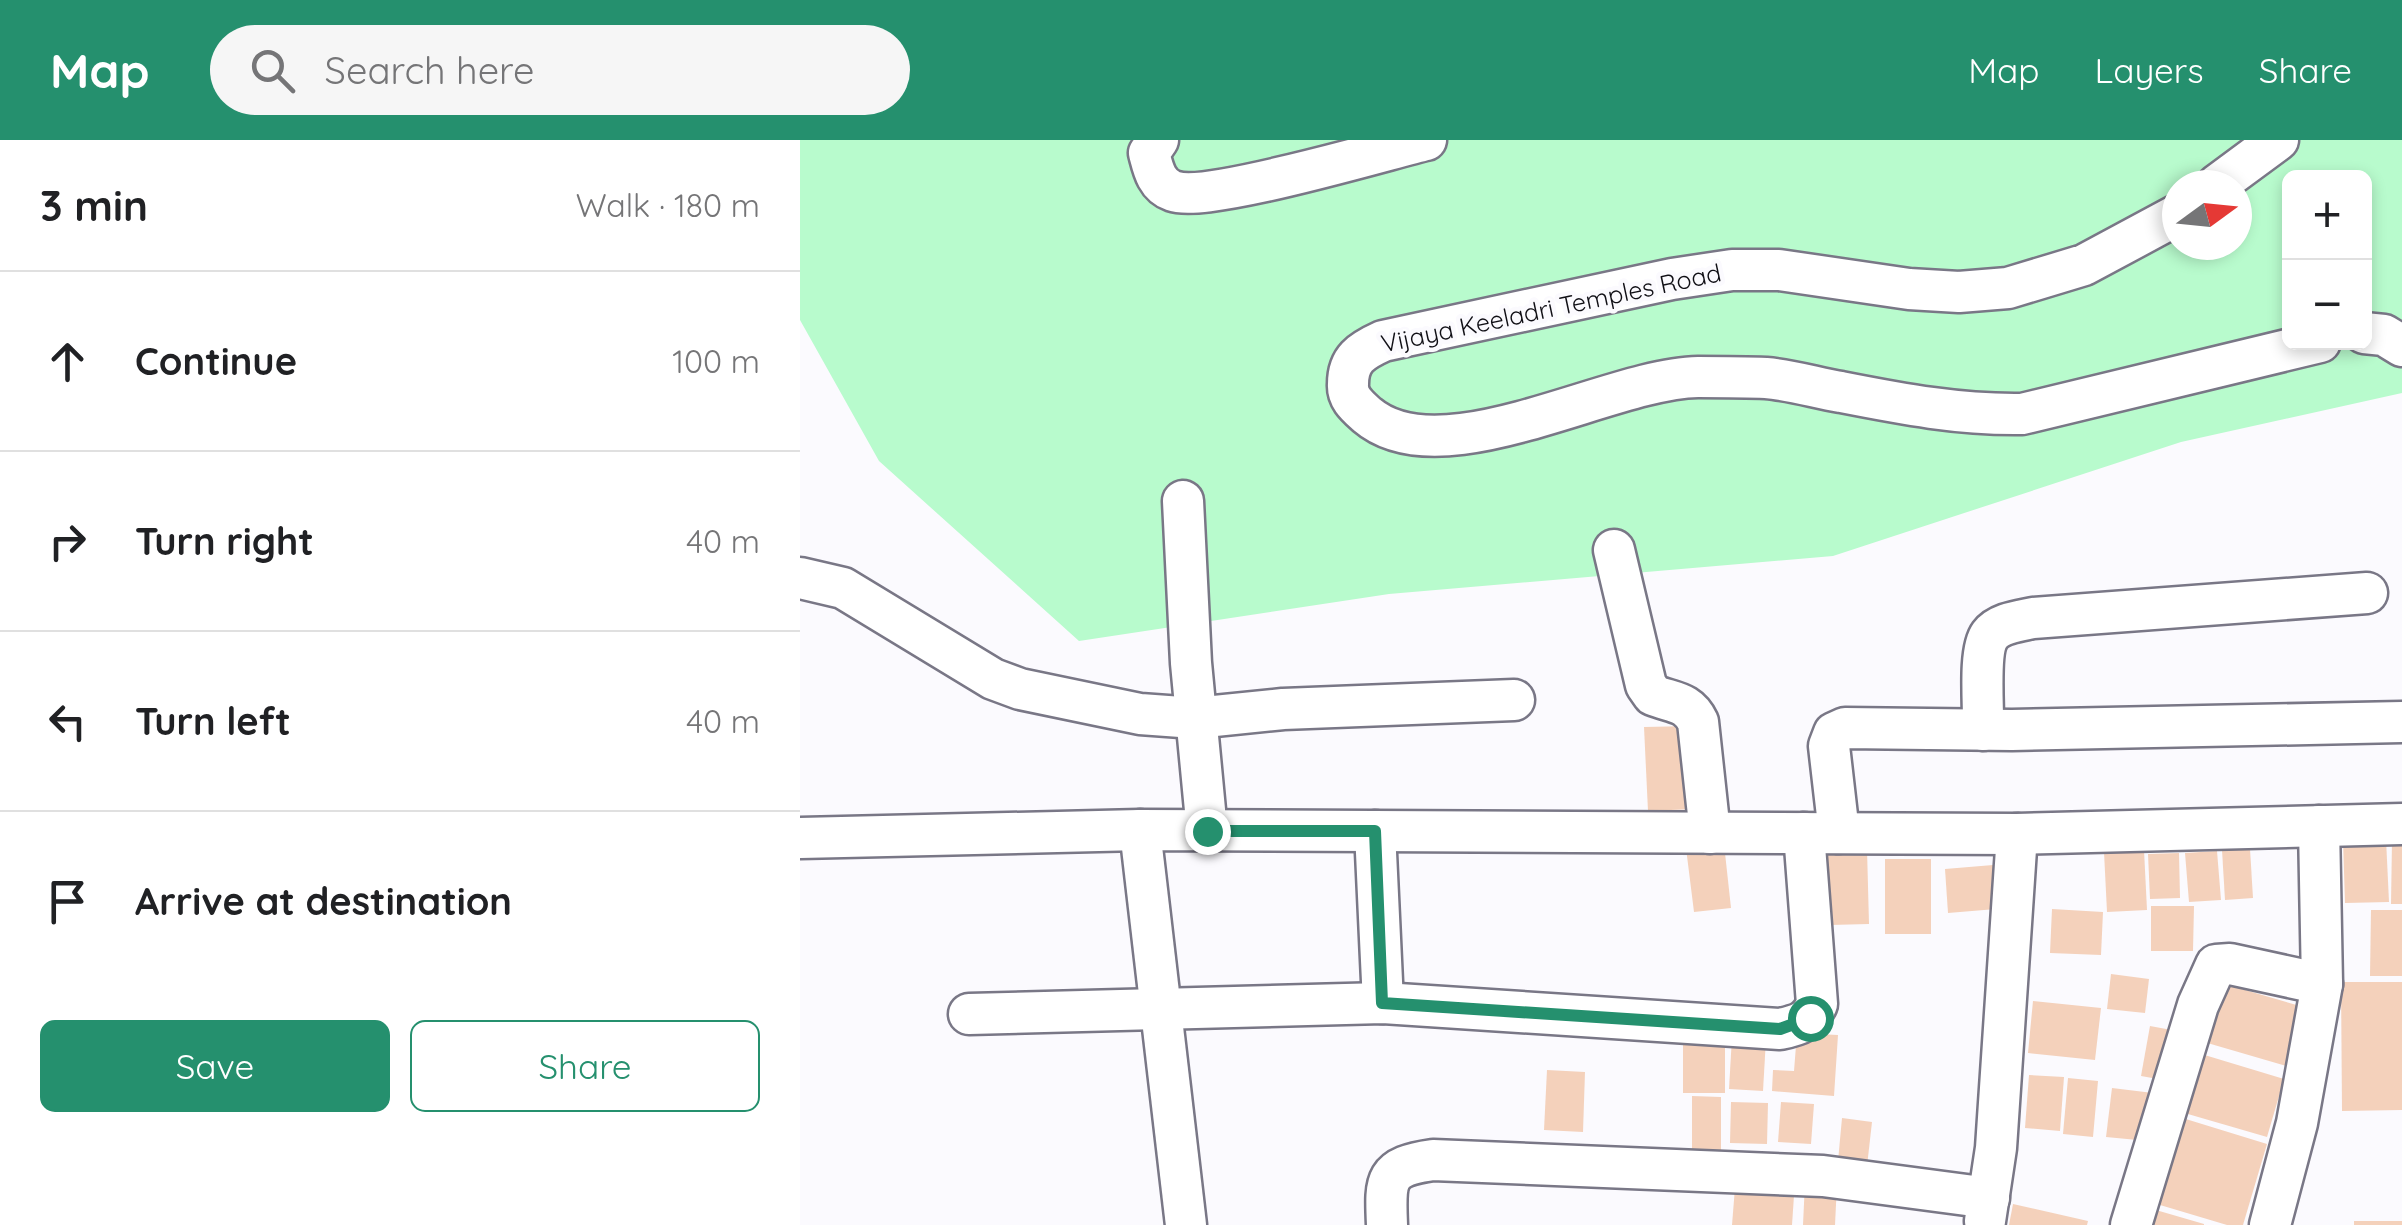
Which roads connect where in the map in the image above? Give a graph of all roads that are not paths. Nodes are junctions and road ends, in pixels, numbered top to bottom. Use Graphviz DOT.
graph roads {
  1 [pos="1158,140"];
  2 [pos="1426,140"];
  3 [pos="2278,140"];
  4 [pos="2237,170"];
  5 [pos="2162,223"];
  6 [pos="2372,333"];
  7 [pos="2402,346"];
  8 [pos="2287,350"];
  9 [pos="1184,502"];
  10 [pos="1614,550"];
  11 [pos="800,578"];
  12 [pos="2367,593"];
  13 [pos="1514,700"];
  14 [pos="1195,718"];
  15 [pos="2402,722"];
  16 [pos="1983,730"];
  17 [pos="2402,824"];
  18 [pos="2319,826"];
  19 [pos="1140,830"];
  20 [pos="1207,831"];
  21 [pos="1375,831"];
  22 [pos="1710,832"];
  23 [pos="1822,833"];
  24 [pos="2017,834"];
  25 [pos="800,838"];
  26 [pos="2322,984"];
  27 [pos="1382,1003"];
  28 [pos="1159,1010"];
  29 [pos="969,1014"];
  30 [pos="1986,1212"];
  31 [pos="1186,1225"];
  32 [pos="1386,1225"];
  33 [pos="2131,1225"];
  34 [pos="2270,1225"];
  1 -- 2 [label="street"];
  3 -- 4 [label="street"];
  5 -- 8 [label="street, Vijaya Keeladri Temples Road"];
  6 -- 7 [label="street"];
  9 -- 14 [label="street"];
  10 -- 22 [label="street"];
  11 -- 14 [label="street"];
  12 -- 16 [label="street"];
  13 -- 14 [label="street"];
  14 -- 20 [label="street"];
  15 -- 16 [label="street"];
  16 -- 23 [label="street"];
  17 -- 18 [label="street"];
  18 -- 24 [label="street"];
  18 -- 26 [label="street"];
  19 -- 20 [label="street"];
  19 -- 25 [label="street"];
  19 -- 28 [label="street"];
  20 -- 21 [label="street"];
  21 -- 22 [label="street"];
  21 -- 27 [label="street"];
  22 -- 23 [label="street"];
  23 -- 24 [label="street"];
  23 -- 27 [label="street"];
  24 -- 30 [label="street"];
  26 -- 33 [label="street"];
  26 -- 34 [label="street"];
  27 -- 28 [label="street"];
  28 -- 29 [label="street"];
  28 -- 31 [label="street"];
  30 -- 32 [label="street"];
}
